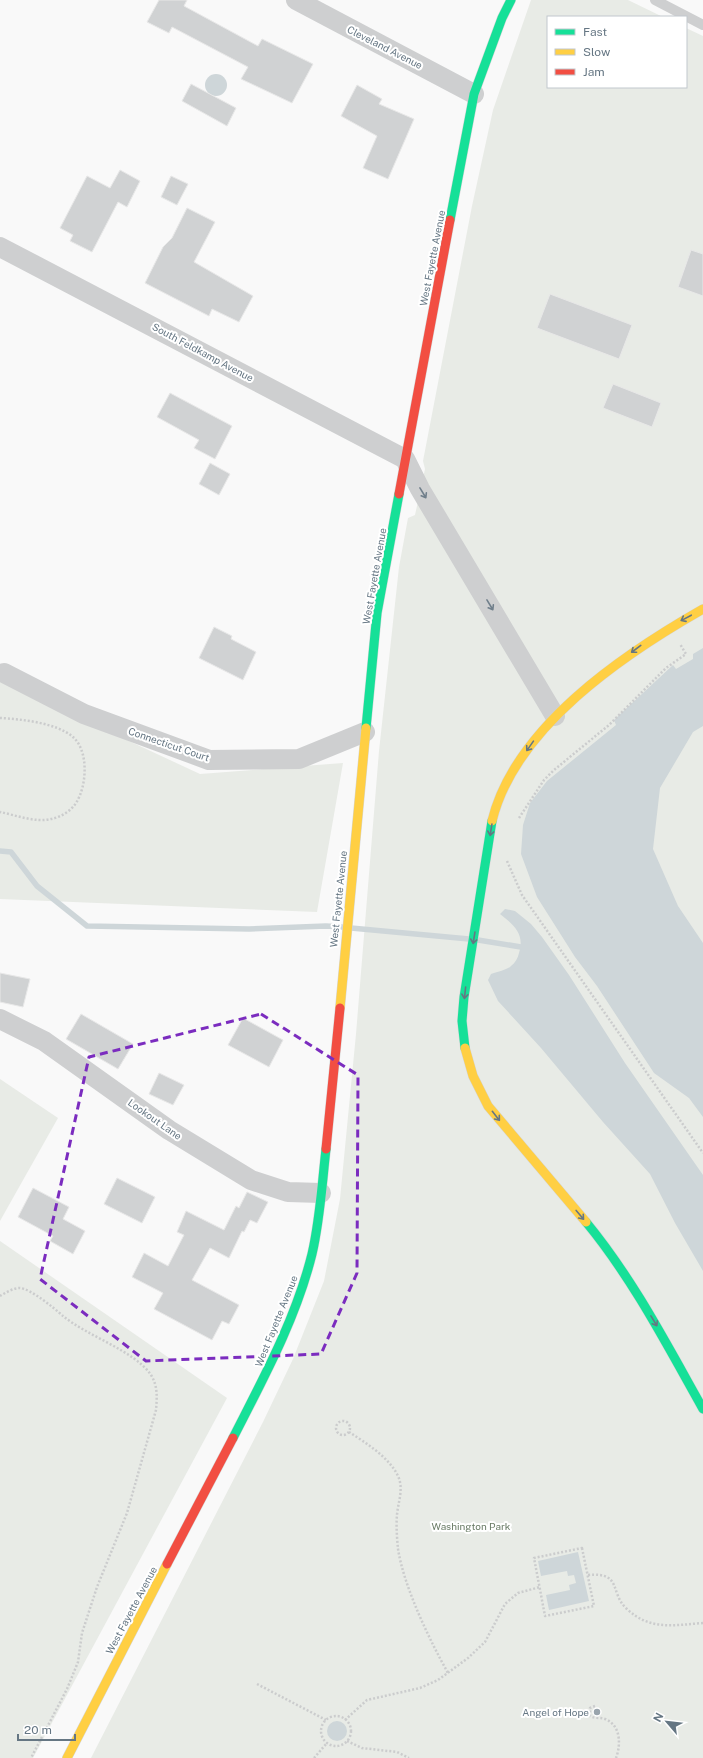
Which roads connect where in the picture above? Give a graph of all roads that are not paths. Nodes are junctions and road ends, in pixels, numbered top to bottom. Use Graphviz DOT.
graph roads {
  1 [pos="296,0"];
  2 [pos="511,0"];
  3 [pos="655,0"];
  4 [pos="686,16"];
  5 [pos="687,17"];
  6 [pos="703,25"];
  7 [pos="474,94"];
  8 [pos="0,247"];
  9 [pos="405,459"];
  10 [pos="703,609"];
  11 [pos="4,673"];
  12 [pos="555,716"];
  13 [pos="365,732"];
  14 [pos="0,1019"];
  15 [pos="321,1193"];
  16 [pos="703,1409"];
  17 [pos="67,1758"];
  1 -- 7 [label="street, Cleveland Avenue"];
  2 -- 7 [label="street, West Fayette Avenue"];
  3 -- 4 [label="lane"];
  5 -- 6 [label="lane"];
  7 -- 9 [label="street, West Fayette Avenue"];
  8 -- 9 [label="street, South Feldkamp Avenue"];
  9 -- 12 [label="street, one-way"];
  9 -- 13 [label="street, West Fayette Avenue"];
  10 -- 12 [label="street, one-way"];
  11 -- 13 [label="street, Connecticut Court"];
  12 -- 16 [label="street, one-way"];
  13 -- 15 [label="street, West Fayette Avenue"];
  14 -- 15 [label="street, Lookout Lane"];
  15 -- 17 [label="street, West Fayette Avenue"];
}
